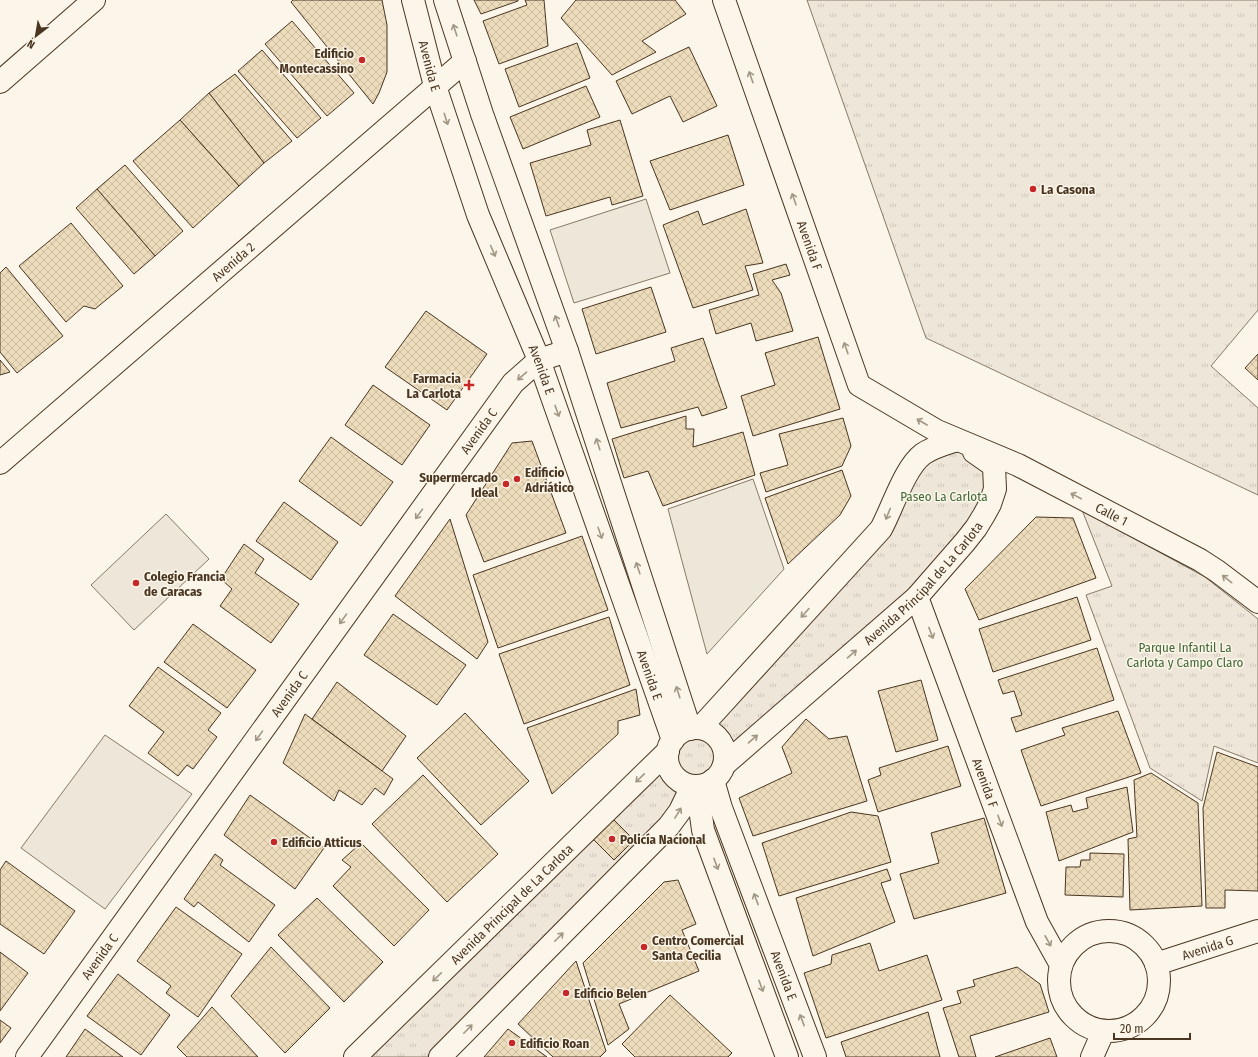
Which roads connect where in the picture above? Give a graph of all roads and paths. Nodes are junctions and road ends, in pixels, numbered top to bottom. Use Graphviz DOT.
graph roads {
  1 [pos="94,0"];
  2 [pos="413,0"];
  3 [pos="445,0"];
  4 [pos="724,0"];
  5 [pos="465,60"];
  6 [pos="0,82"];
  7 [pos="435,86"];
  8 [pos="567,351"];
  9 [pos="540,360"];
  10 [pos="957,440"];
  11 [pos="0,463"];
  12 [pos="917,597"];
  13 [pos="1258,602"];
  14 [pos="683,737"];
  15 [pos="707,779"];
  16 [pos="1258,931"];
  17 [pos="1156,964"];
  18 [pos="1061,965"];
  19 [pos="1103,1032"];
  20 [pos="813,1051"];
  21 [pos="784,1056"];
  22 [pos="27,1057"];
  23 [pos="354,1057"];
  24 [pos="440,1057"];
  25 [pos="1092,1057"];
  1 -- 6 [label="street"];
  2 -- 7 [label="street, Avenida E"];
  5 -- 3 [label="street, Avenida E, one-way"];
  10 -- 4 [label="street, Avenida F, one-way"];
  5 -- 7 [label="street, Avenida 2"];
  8 -- 5 [label="street, Avenida E, one-way"];
  7 -- 9 [label="street, Avenida E, one-way"];
  7 -- 11 [label="street, Avenida 2"];
  8 -- 9 [label="street, Avenida C"];
  14 -- 8 [label="street, Avenida E, one-way"];
  9 -- 14 [label="street, Avenida E, one-way"];
  9 -- 22 [label="street, Avenida C, one-way"];
  10 -- 12 [label="street, Avenida Principal de La Carlota"];
  13 -- 10 [label="street, Calle 1, one-way"];
  10 -- 14 [label="street, Avenida Principal de La Carlota, one-way"];
  15 -- 12 [label="street, Avenida Principal de La Carlota, one-way"];
  12 -- 18 [label="street, Avenida F, one-way"];
  14 -- 15 [label="street"];
  14 -- 15 [label="street"];
  14 -- 23 [label="street, Avenida Principal de La Carlota, one-way"];
  20 -- 15 [label="street, Avenida E, one-way"];
  15 -- 21 [label="street, Avenida E, one-way"];
  24 -- 15 [label="street, Avenida Principal de La Carlota, one-way"];
  16 -- 17 [label="street, Avenida G"];
  17 -- 18 [label="street"];
  17 -- 19 [label="street"];
  18 -- 19 [label="street"];
  19 -- 25 [label="street"];
  20 -- 21 [label="street"];
}
